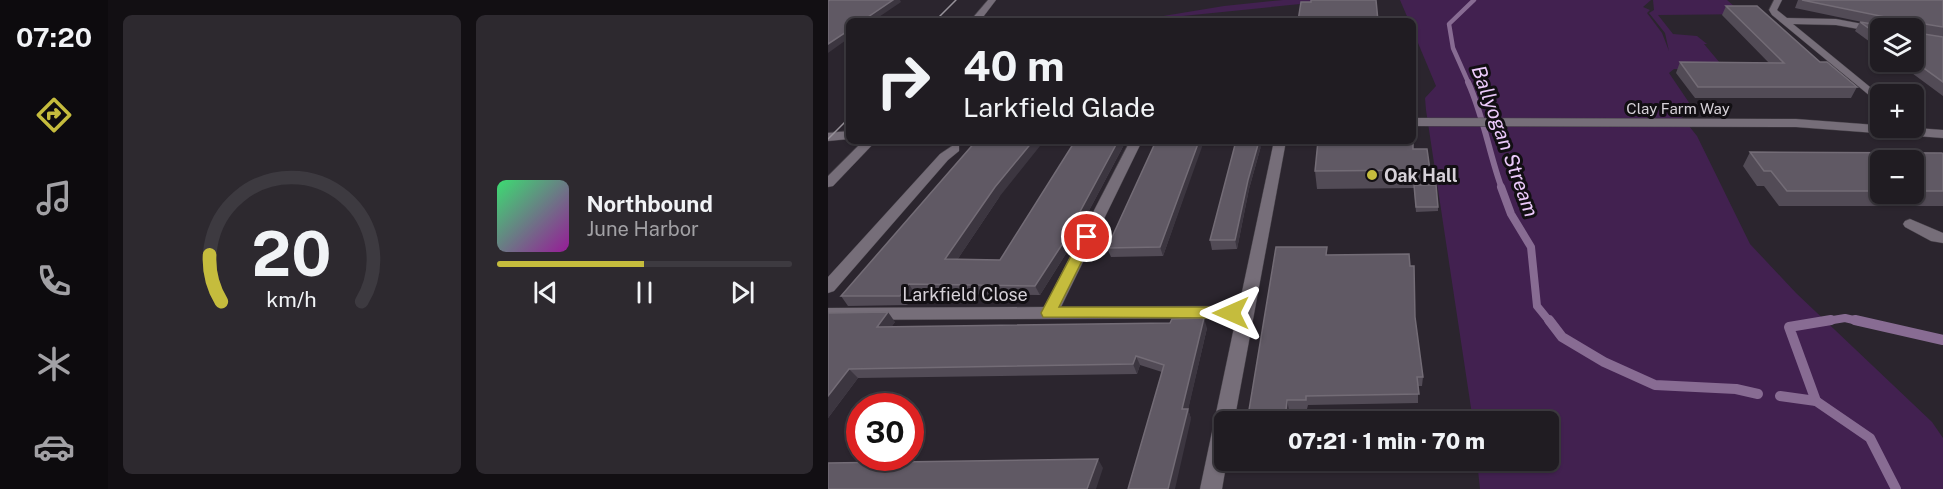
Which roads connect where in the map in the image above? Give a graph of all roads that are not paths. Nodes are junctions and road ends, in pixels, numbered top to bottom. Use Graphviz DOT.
graph roads {
  1 [pos="992,0"];
  2 [pos="1778,0"];
  3 [pos="977,18"];
  4 [pos="1784,21"];
  5 [pos="1870,28"];
  6 [pos="1870,93"];
  7 [pos="1416,122"];
  8 [pos="1870,127"];
  9 [pos="1924,131"];
  10 [pos="1943,134"];
  11 [pos="846,135"];
  12 [pos="828,137"];
  13 [pos="867,144"];
  14 [pos="1134,144"];
  15 [pos="1279,144"];
  16 [pos="956,148"];
  17 [pos="828,183"];
  18 [pos="1910,224"];
  19 [pos="1943,238"];
  20 [pos="828,287"];
  21 [pos="1246,312"];
  22 [pos="1049,313"];
  23 [pos="828,314"];
  24 [pos="1226,411"];
  25 [pos="1214,470"];
  26 [pos="1210,489"];
  1 -- 3 [label="street"];
  2 -- 4 [label="street"];
  4 -- 5 [label="street"];
  4 -- 6 [label="street"];
  7 -- 8 [label="street, Clay Farm Way"];
  9 -- 10 [label="street, Clay Farm Way"];
  11 -- 12 [label="street"];
  13 -- 17 [label="street"];
  14 -- 22 [label="street"];
  15 -- 21 [label="street"];
  16 -- 20 [label="street"];
  18 -- 19 [label="street"];
  21 -- 22 [label="street, Larkfield Close"];
  21 -- 24 [label="street"];
  22 -- 23 [label="street, Larkfield Close"];
  25 -- 26 [label="street"];
}
